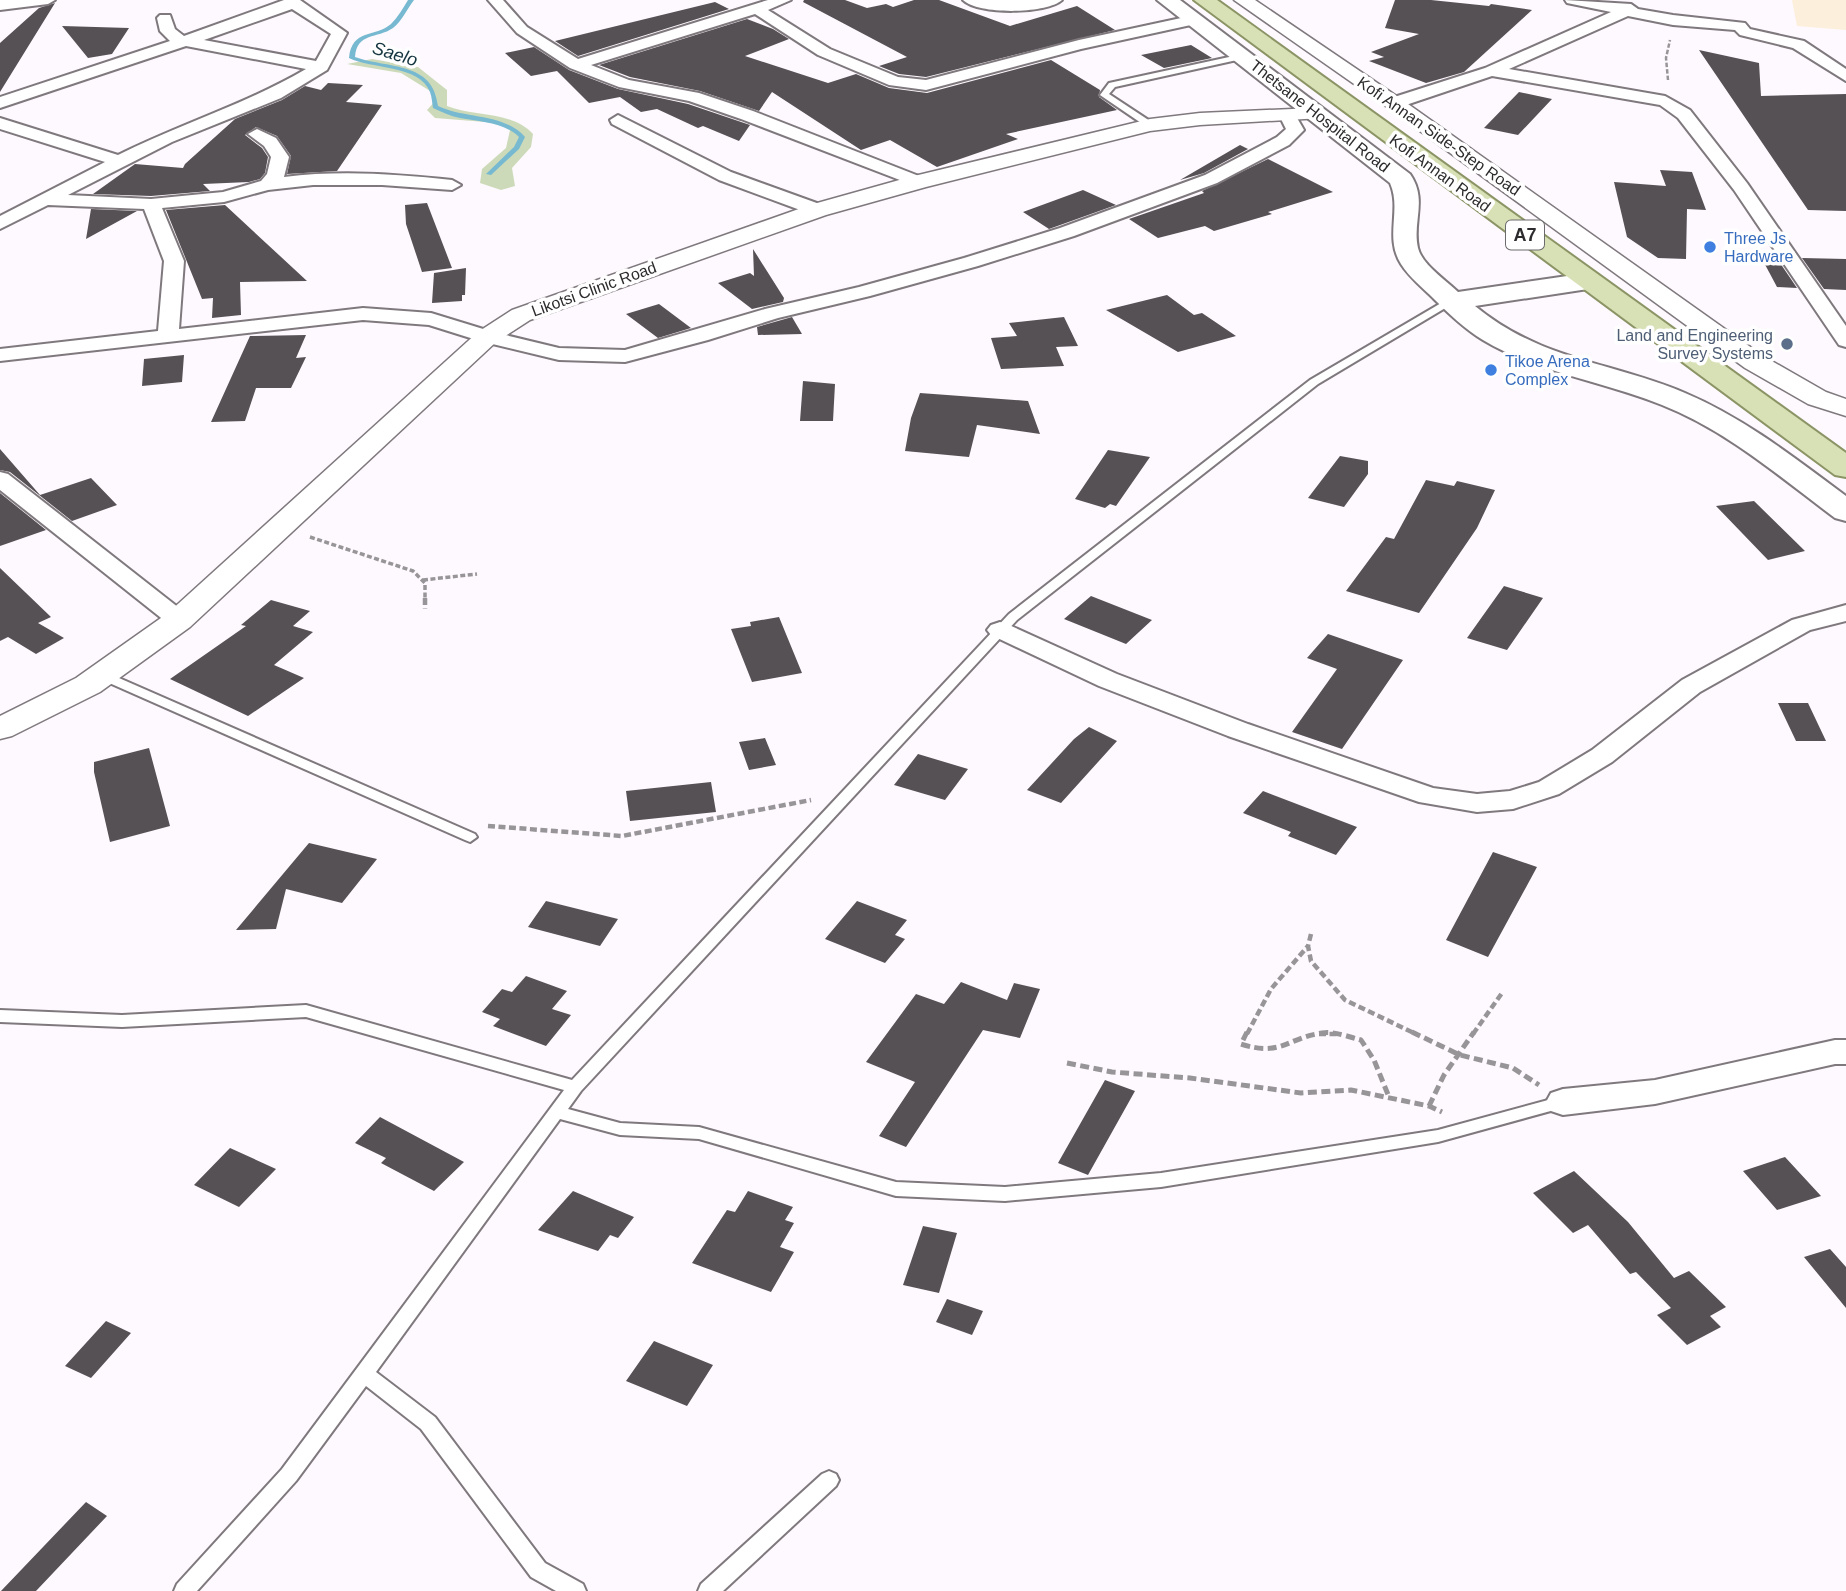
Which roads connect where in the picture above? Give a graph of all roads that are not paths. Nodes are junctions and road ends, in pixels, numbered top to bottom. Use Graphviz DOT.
graph roads {
  1 [pos="48,0"];
  2 [pos="495,0"];
  3 [pos="784,0"];
  4 [pos="970,0"];
  5 [pos="1055,0"];
  6 [pos="1167,0"];
  7 [pos="1242,0"];
  8 [pos="1572,0"];
  9 [pos="292,1"];
  10 [pos="0,5"];
  11 [pos="1634,5"];
  12 [pos="757,9"];
  13 [pos="1199,10"];
  14 [pos="165,18"];
  15 [pos="185,41"];
  16 [pos="1244,56"];
  17 [pos="576,65"];
  18 [pos="321,67"];
  19 [pos="1491,71"];
  20 [pos="1846,76"];
  21 [pos="0,103"];
  22 [pos="1394,103"];
  23 [pos="1315,114"];
  24 [pos="1287,115"];
  25 [pos="618,120"];
  26 [pos="0,123"];
  27 [pos="1150,125"];
  28 [pos="257,134"];
  29 [pos="121,162"];
  30 [pos="918,182"];
  31 [pos="267,185"];
  32 [pos="452,185"];
  33 [pos="46,200"];
  34 [pos="151,204"];
  35 [pos="818,210"];
  36 [pos="0,223"];
  37 [pos="1588,281"];
  38 [pos="1452,301"];
  39 [pos="168,335"];
  40 [pos="487,337"];
  41 [pos="1845,339"];
  42 [pos="0,355"];
  43 [pos="1846,408"];
  44 [pos="1846,468"];
  45 [pos="0,479"];
  46 [pos="1846,511"];
  47 [pos="1846,613"];
  48 [pos="180,620"];
  49 [pos="1000,630"];
  50 [pos="103,675"];
  51 [pos="0,729"];
  52 [pos="470,837"];
  53 [pos="0,1016"];
  54 [pos="1846,1052"];
  55 [pos="575,1087"];
  56 [pos="1563,1102"];
  57 [pos="556,1112"];
  58 [pos="364,1374"];
  59 [pos="830,1480"];
  60 [pos="184,1591"];
  61 [pos="576,1591"];
  62 [pos="708,1591"];
  1 -- 10 [label="street"];
  2 -- 17 [label="street"];
  3 -- 12 [label="street"];
  4 -- 5 [label="street"];
  6 -- 13 [label="main road, Thetsane Hospital Road"];
  7 -- 22 [label="street, Kofi Annan Side-Step Road"];
  8 -- 11 [label="street"];
  9 -- 15 [label="street"];
  9 -- 18 [label="street"];
  11 -- 19 [label="street"];
  11 -- 20 [label="street"];
  12 -- 13 [label="street"];
  12 -- 17 [label="street"];
  13 -- 16 [label="main road, Thetsane Hospital Road"];
  13 -- 37 [label="main road, Kofi Annan Road / A7"];
  14 -- 15 [label="street"];
  15 -- 18 [label="street"];
  15 -- 21 [label="street"];
  16 -- 23 [label="main road, Thetsane Hospital Road"];
  16 -- 27 [label="lane"];
  17 -- 30 [label="street"];
  18 -- 29 [label="street"];
  19 -- 22 [label="street"];
  19 -- 41 [label="street"];
  22 -- 43 [label="street, Kofi Annan Side-Step Road"];
  23 -- 24 [label="street, Likotsi Clinic Road"];
  23 -- 38 [label="main road, Thetsane Hospital Road"];
  24 -- 27 [label="street, Likotsi Clinic Road"];
  24 -- 40 [label="street"];
  25 -- 35 [label="street"];
  26 -- 29 [label="street"];
  27 -- 30 [label="street, Likotsi Clinic Road"];
  28 -- 31 [label="street"];
  29 -- 33 [label="street"];
  30 -- 35 [label="street, Likotsi Clinic Road"];
  31 -- 32 [label="street"];
  31 -- 34 [label="street"];
  33 -- 34 [label="street"];
  33 -- 36 [label="street"];
  34 -- 39 [label="street"];
  35 -- 40 [label="street, Likotsi Clinic Road"];
  37 -- 38 [label="main road"];
  37 -- 44 [label="main road, Kofi Annan Road / A7"];
  38 -- 46 [label="main road, Thetsane Hospital Road"];
  38 -- 49 [label="lane"];
  39 -- 40 [label="street"];
  39 -- 42 [label="street"];
  40 -- 48 [label="street, Likotsi Clinic Road"];
  45 -- 48 [label="street"];
  47 -- 49 [label="street"];
  48 -- 50 [label="street, Likotsi Clinic Road"];
  49 -- 55 [label="lane"];
  50 -- 51 [label="street, Likotsi Clinic Road"];
  50 -- 52 [label="lane"];
  53 -- 55 [label="lane"];
  54 -- 56 [label="street"];
  55 -- 57 [label="lane"];
  56 -- 57 [label="lane"];
  57 -- 58 [label="lane"];
  58 -- 60 [label="lane"];
  58 -- 61 [label="lane"];
  59 -- 62 [label="lane"];
}
